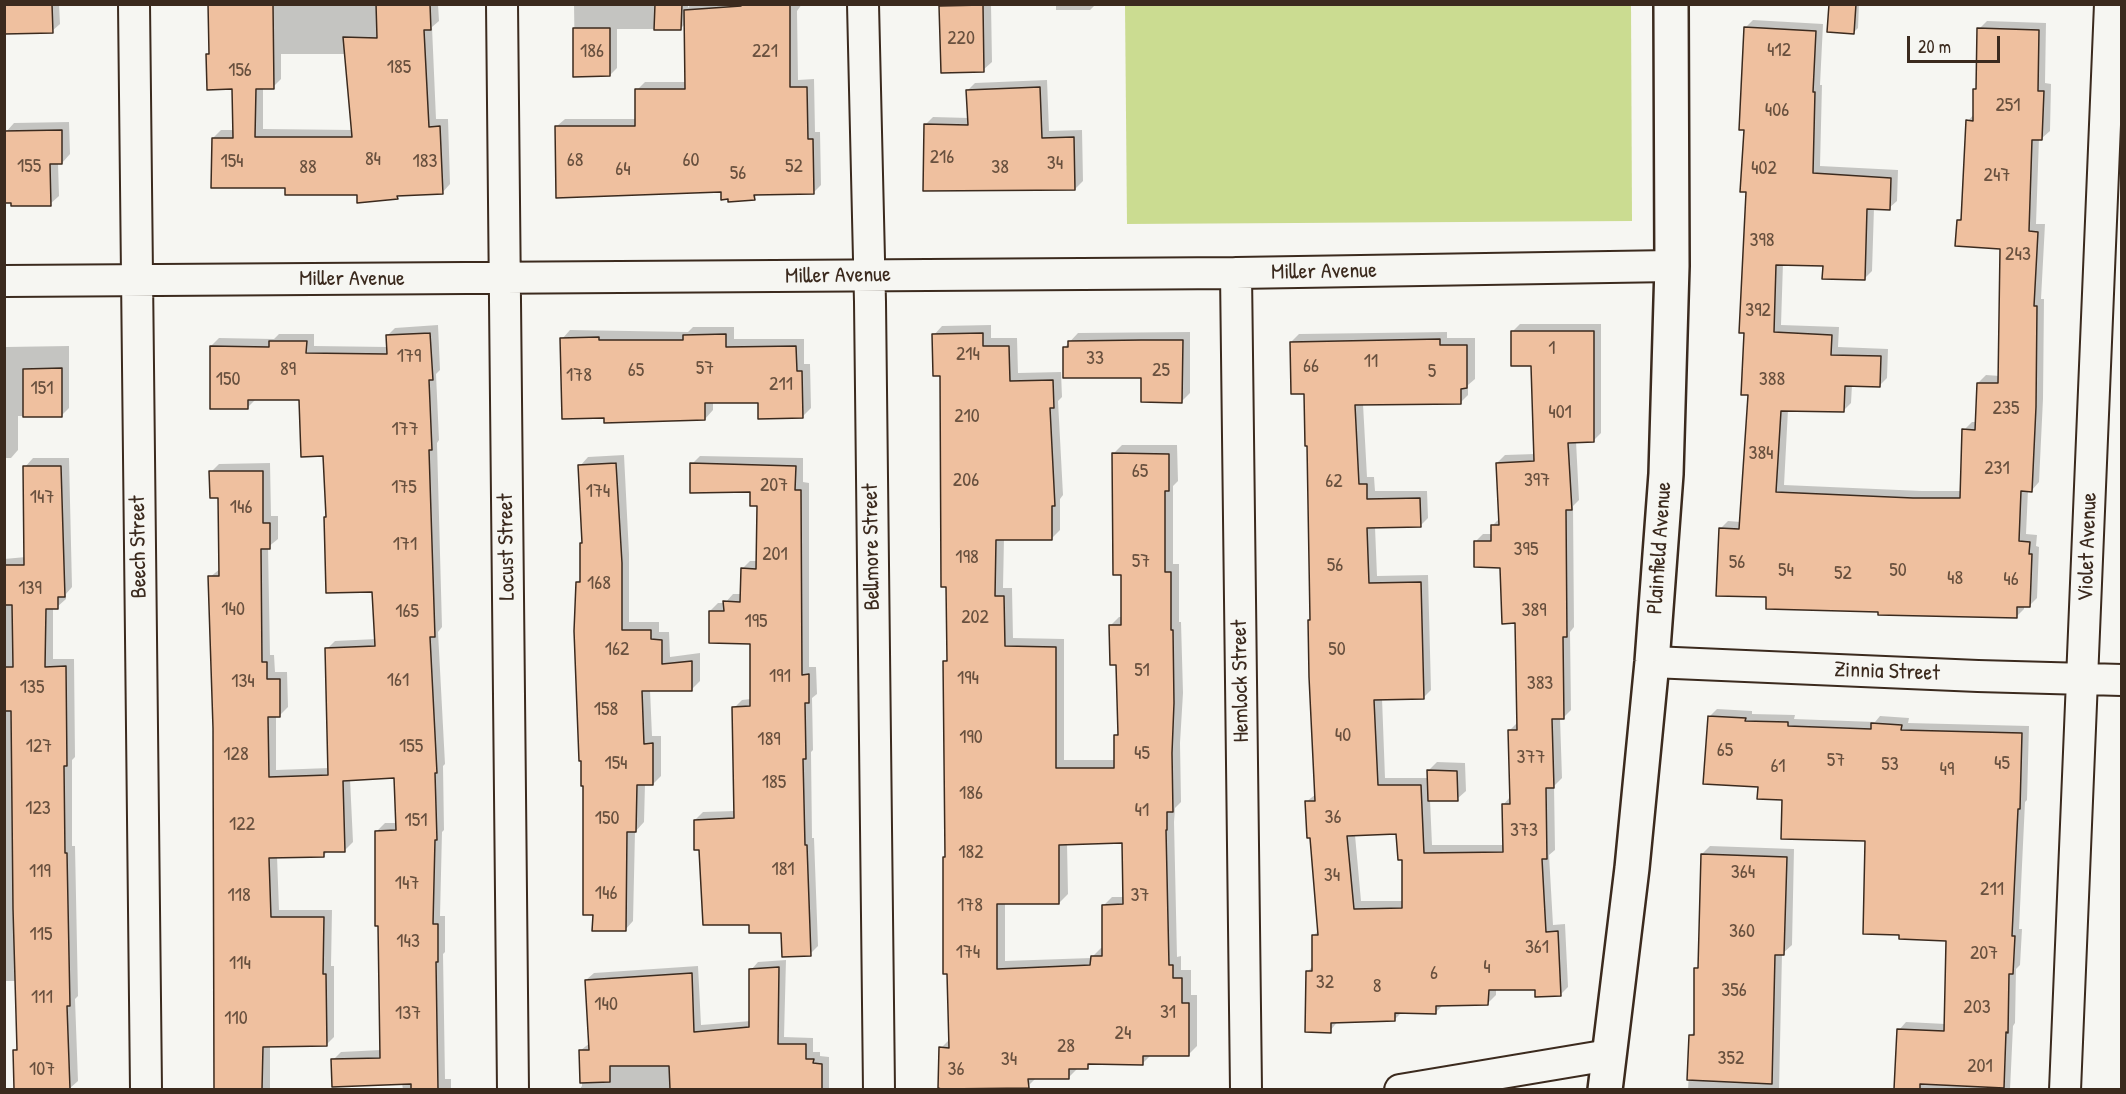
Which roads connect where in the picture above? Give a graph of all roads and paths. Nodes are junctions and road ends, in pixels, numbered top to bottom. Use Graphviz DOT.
graph roads {
  1 [pos="134,4"];
  2 [pos="502,4"];
  3 [pos="863,4"];
  4 [pos="1671,4"];
  5 [pos="2110,4"];
  6 [pos="1672,266"];
  7 [pos="1236,273"];
  8 [pos="869,276"];
  9 [pos="505,278"];
  10 [pos="136,280"];
  11 [pos="4,281"];
  12 [pos="1652,662"];
  13 [pos="2081,678"];
  14 [pos="2121,680"];
  15 [pos="1609,1055"];
  16 [pos="146,1089"];
  17 [pos="513,1089"];
  18 [pos="879,1089"];
  19 [pos="1246,1089"];
  20 [pos="1400,1089"];
  21 [pos="1605,1089"];
  22 [pos="2064,1089"];
  1 -- 10 [label="street, Beech Street"];
  2 -- 9 [label="street, Locust Street"];
  3 -- 8 [label="street, Bellmore Street"];
  4 -- 6 [label="main road, Plainfield Avenue"];
  5 -- 13 [label="street, Violet Avenue"];
  6 -- 7 [label="street, Miller Avenue"];
  6 -- 12 [label="main road, Plainfield Avenue"];
  7 -- 8 [label="street, Miller Avenue"];
  7 -- 19 [label="street, Hemlock Street"];
  8 -- 9 [label="street, Miller Avenue"];
  8 -- 18 [label="street, Bellmore Street"];
  9 -- 10 [label="street, Miller Avenue"];
  9 -- 17 [label="street, Locust Street"];
  10 -- 11 [label="street, Miller Avenue"];
  10 -- 16 [label="street, Beech Street"];
  12 -- 13 [label="street, Zinnia Street"];
  12 -- 15 [label="main road, Plainfield Avenue"];
  13 -- 14 [label="street, Zinnia Street"];
  13 -- 22 [label="street, Violet Avenue"];
  15 -- 20 [label="street"];
  15 -- 21 [label="main road, Plainfield Avenue"];
}
